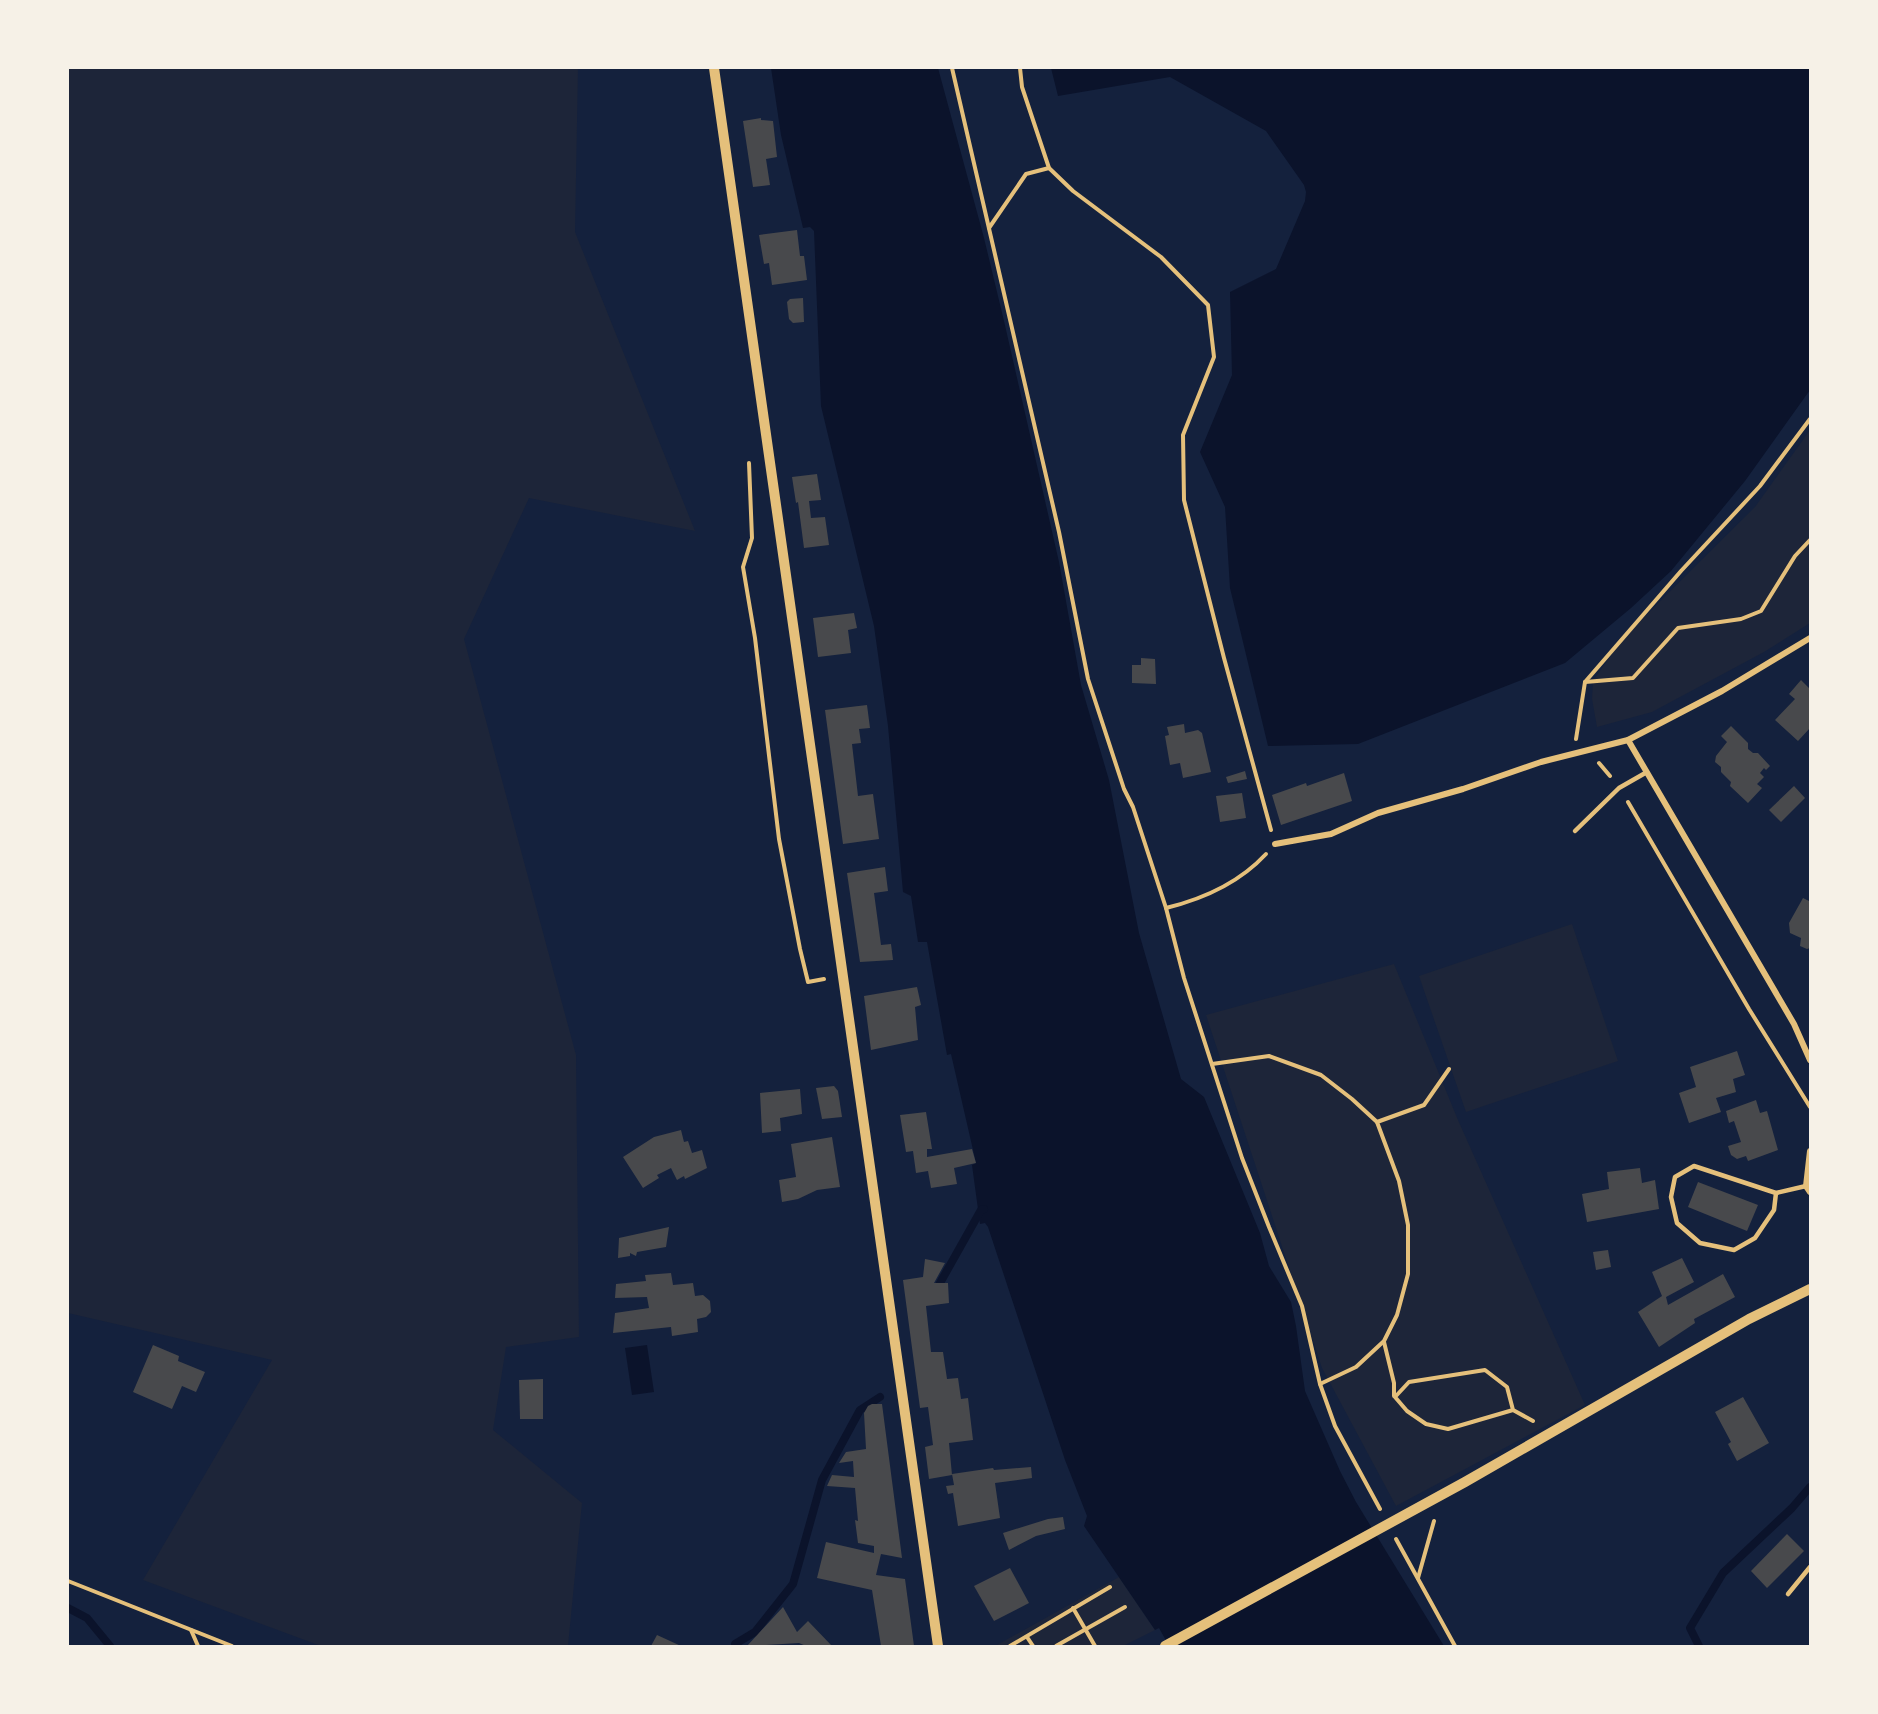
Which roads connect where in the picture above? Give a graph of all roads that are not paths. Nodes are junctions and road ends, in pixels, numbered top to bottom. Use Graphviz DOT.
graph roads {
  1 [pos="714,68"];
  2 [pos="1810,638"];
  3 [pos="1628,740"];
  4 [pos="1647,772"];
  5 [pos="1575,831"];
  6 [pos="1275,844"];
  7 [pos="1810,1060"];
  8 [pos="1810,1151"];
  9 [pos="1808,1189"];
  10 [pos="1776,1193"];
  11 [pos="1810,1289"];
  12 [pos="1810,1568"];
  13 [pos="1788,1594"];
  14 [pos="939,1647"];
  15 [pos="1165,1647"];
  1 -- 14 [label="street"];
  2 -- 3 [label="street"];
  3 -- 4 [label="street"];
  3 -- 6 [label="street"];
  4 -- 5 [label="lane"];
  4 -- 7 [label="street"];
  8 -- 9 [label="street"];
  9 -- 10 [label="lane"];
  10 -- 10 [label="lane"];
  11 -- 15 [label="street"];
  12 -- 13 [label="lane"];
}
